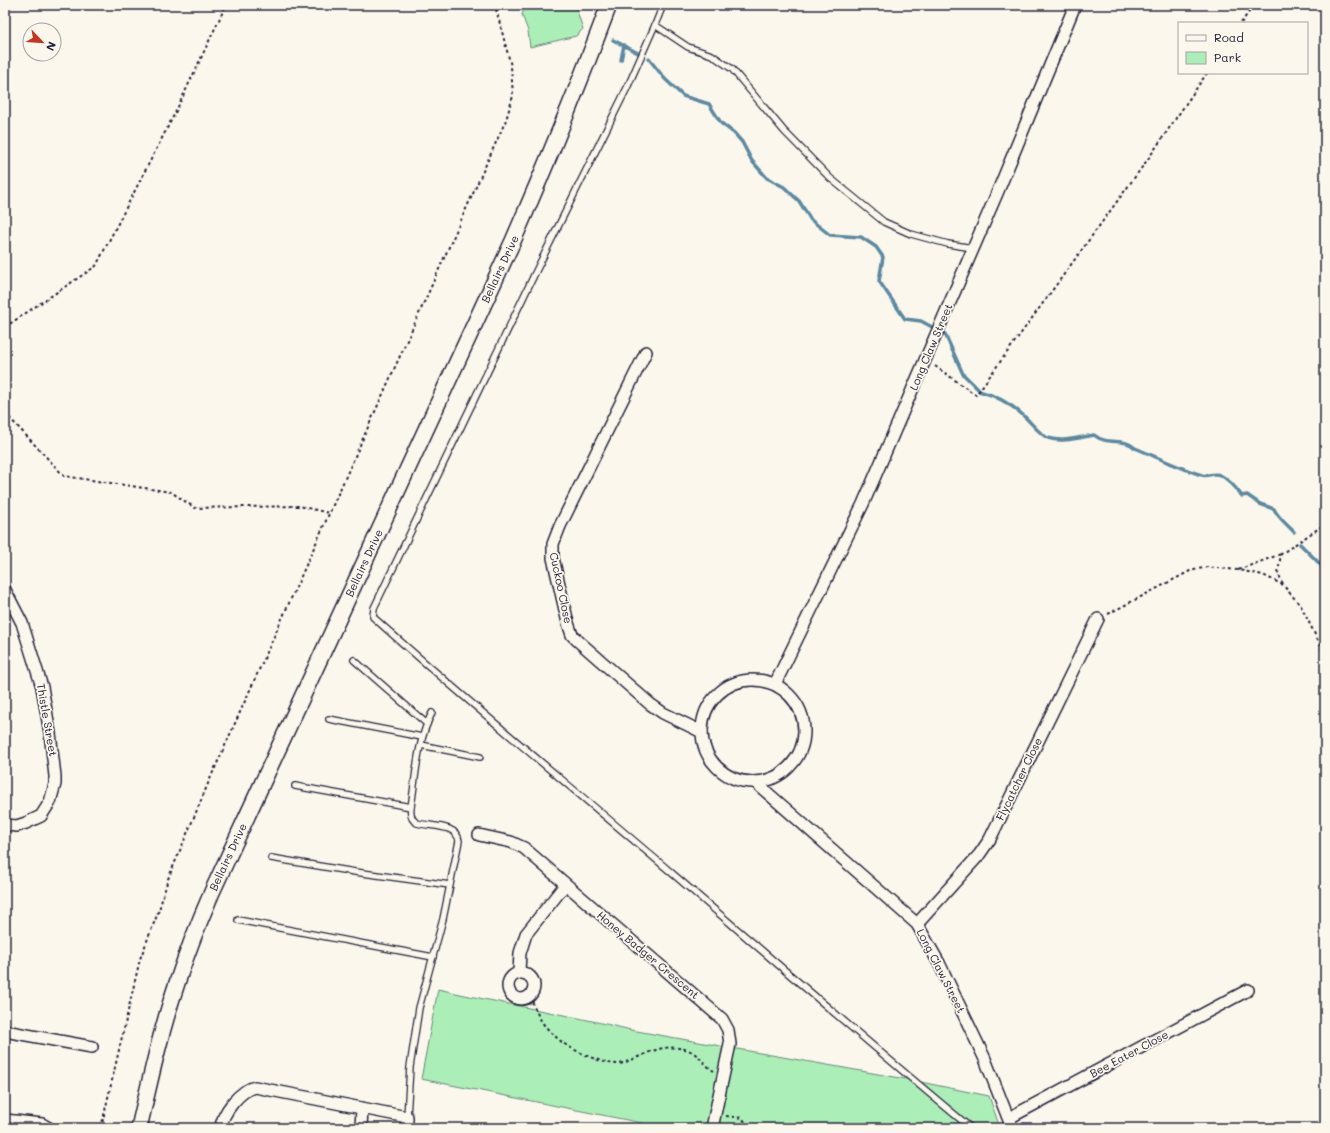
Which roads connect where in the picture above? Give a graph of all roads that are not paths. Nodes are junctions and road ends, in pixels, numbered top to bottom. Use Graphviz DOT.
graph roads {
  1 [pos="609,5"];
  2 [pos="663,5"];
  3 [pos="1075,5"];
  4 [pos="655,25"];
  5 [pos="973,248"];
  6 [pos="646,352"];
  7 [pos="5,590"];
  8 [pos="1098,618"];
  9 [pos="354,660"];
  10 [pos="775,684"];
  11 [pos="432,713"];
  12 [pos="329,719"];
  13 [pos="427,724"];
  14 [pos="702,732"];
  15 [pos="422,737"];
  16 [pos="421,745"];
  17 [pos="480,757"];
  18 [pos="755,782"];
  19 [pos="295,786"];
  20 [pos="411,808"];
  21 [pos="5,825"];
  22 [pos="479,835"];
  23 [pos="271,858"];
  24 [pos="450,885"];
  25 [pos="565,885"];
  26 [pos="238,920"];
  27 [pos="916,924"];
  28 [pos="433,957"];
  29 [pos="519,972"];
  30 [pos="1248,990"];
  31 [pos="5,1031"];
  32 [pos="92,1047"];
  33 [pos="362,1108"];
  34 [pos="407,1117"];
  35 [pos="5,1120"];
  36 [pos="1011,1123"];
  37 [pos="49,1128"];
  38 [pos="139,1128"];
  39 [pos="221,1128"];
  40 [pos="361,1128"];
  41 [pos="407,1128"];
  42 [pos="712,1128"];
  43 [pos="971,1128"];
  1 -- 38 [label="street, Bellairs Drive"];
  2 -- 4 [label="lane"];
  3 -- 5 [label="street, Long Claw Street"];
  4 -- 5 [label="lane"];
  4 -- 43 [label="lane"];
  5 -- 10 [label="street, Long Claw Street"];
  6 -- 14 [label="street, Cuckoo Close"];
  7 -- 21 [label="street, Thistle Street"];
  8 -- 27 [label="street, Flycatcher Close"];
  9 -- 13 [label="lane"];
  10 -- 14 [label="street"];
  10 -- 18 [label="street"];
  11 -- 13 [label="lane"];
  12 -- 15 [label="lane"];
  13 -- 15 [label="lane"];
  14 -- 18 [label="street"];
  15 -- 16 [label="lane"];
  16 -- 17 [label="lane"];
  16 -- 20 [label="lane"];
  18 -- 27 [label="street, Long Claw Street"];
  19 -- 20 [label="lane"];
  20 -- 24 [label="lane"];
  22 -- 25 [label="street, Honey Badger Crescent"];
  23 -- 24 [label="lane"];
  24 -- 28 [label="lane"];
  25 -- 29 [label="street"];
  25 -- 42 [label="street, Honey Badger Crescent"];
  26 -- 28 [label="lane"];
  27 -- 36 [label="street, Long Claw Street"];
  28 -- 34 [label="lane"];
  29 -- 29 [label="street"];
  30 -- 36 [label="street, Bee Eater Close"];
  31 -- 32 [label="street"];
  33 -- 34 [label="street"];
  33 -- 39 [label="street"];
  33 -- 40 [label="street"];
  34 -- 41 [label="street"];
  35 -- 37 [label="street"];
}
